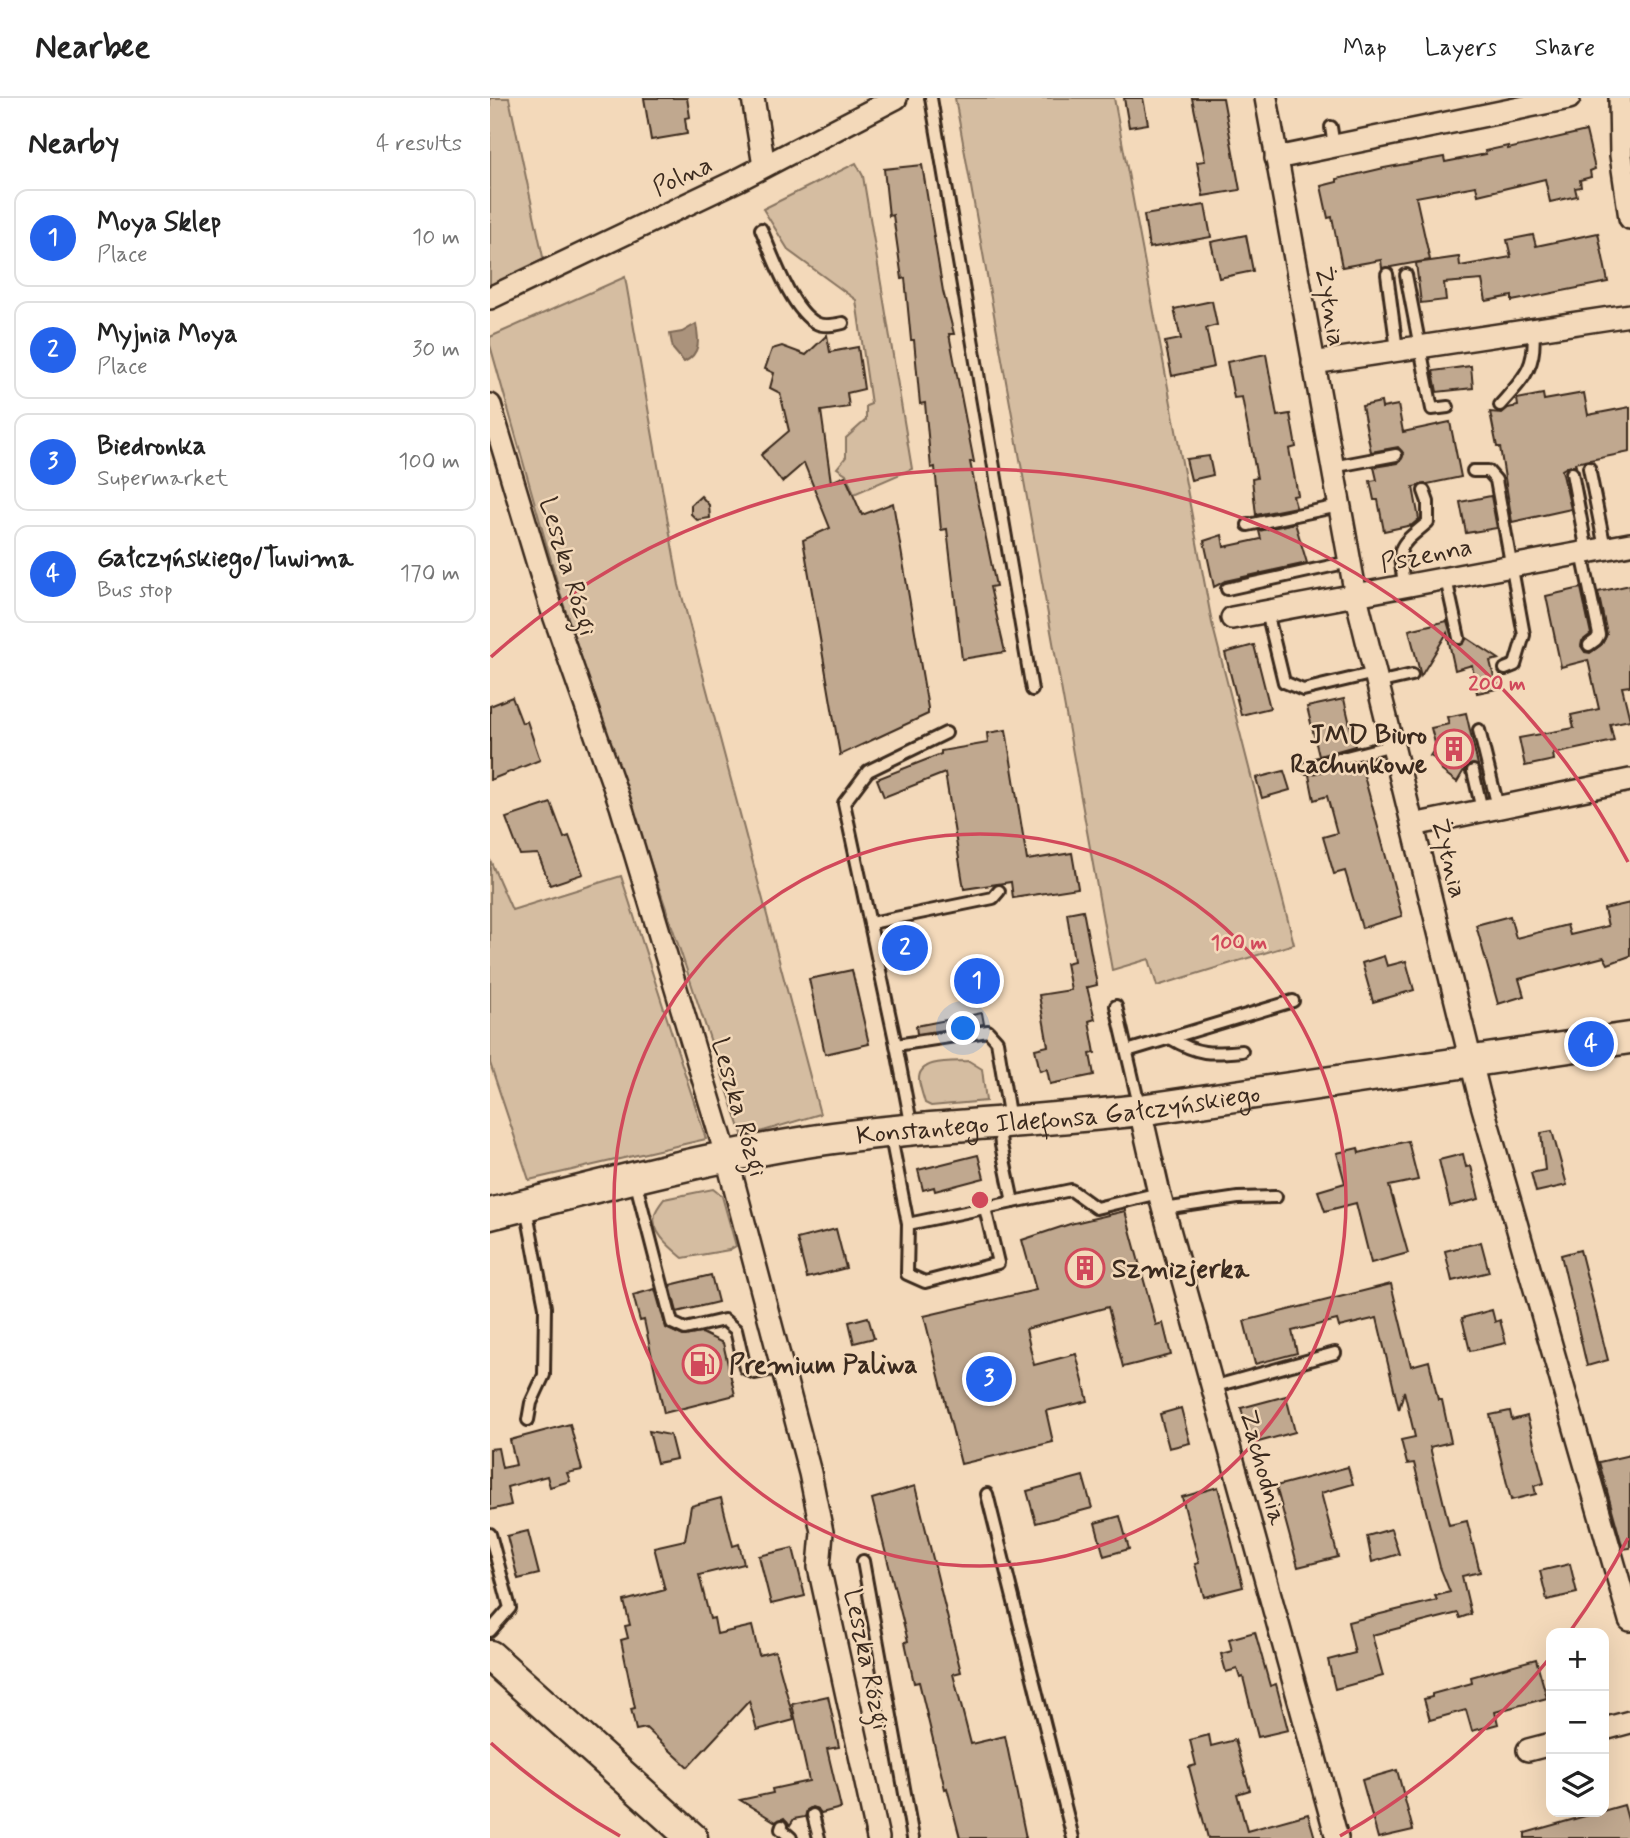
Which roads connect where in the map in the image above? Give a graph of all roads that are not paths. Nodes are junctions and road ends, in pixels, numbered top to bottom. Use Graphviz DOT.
graph roads {
  1 [pos="753,98"];
  2 [pos="931,98"];
  3 [pos="1266,98"];
  4 [pos="1569,98"];
  5 [pos="1619,98"];
  6 [pos="889,100"];
  7 [pos="1276,158"];
  8 [pos="764,166"];
  9 [pos="1630,218"];
  10 [pos="761,229"];
  11 [pos="1387,274"];
  12 [pos="1406,275"];
  13 [pos="490,298"];
  14 [pos="1630,315"];
  15 [pos="843,323"];
  16 [pos="1533,330"];
  17 [pos="1408,349"];
  18 [pos="1313,363"];
  19 [pos="490,405"];
  20 [pos="1500,405"];
  21 [pos="1448,407"];
  22 [pos="1396,455"];
  23 [pos="1332,467"];
  24 [pos="1589,468"];
  25 [pos="1473,471"];
  26 [pos="1572,473"];
  27 [pos="1424,491"];
  28 [pos="1339,506"];
  29 [pos="1248,525"];
  30 [pos="1630,544"];
  31 [pos="1591,551"];
  32 [pos="1349,562"];
  33 [pos="1512,566"];
  34 [pos="1446,579"];
  35 [pos="1405,587"];
  36 [pos="1227,589"];
  37 [pos="1356,596"];
  38 [pos="1267,612"];
  39 [pos="1232,618"];
  40 [pos="1459,638"];
  41 [pos="1589,645"];
  42 [pos="1505,669"];
  43 [pos="1412,674"];
  44 [pos="1376,678"];
  45 [pos="1032,690"];
  46 [pos="1479,730"];
  47 [pos="946,733"];
  48 [pos="1393,745"];
  49 [pos="1307,767"];
  50 [pos="1473,771"];
  51 [pos="1630,780"];
  52 [pos="1490,809"];
  53 [pos="1413,825"];
  54 [pos="999,891"];
  55 [pos="871,923"];
  56 [pos="1293,1001"];
  57 [pos="1116,1006"];
  58 [pos="1170,1038"];
  59 [pos="1630,1038"];
  60 [pos="897,1045"];
  61 [pos="1126,1051"];
  62 [pos="1242,1051"];
  63 [pos="1472,1062"];
  64 [pos="1140,1110"];
  65 [pos="1004,1123"];
  66 [pos="901,1131"];
  67 [pos="727,1158"];
  68 [pos="635,1177"];
  69 [pos="1276,1197"];
  70 [pos="1161,1201"];
  71 [pos="1013,1202"];
  72 [pos="526,1205"];
  73 [pos="985,1208"];
  74 [pos="490,1214"];
  75 [pos="908,1224"];
  76 [pos="1335,1353"];
  77 [pos="783,1367"];
  78 [pos="1213,1387"];
  79 [pos="528,1420"];
  80 [pos="987,1494"];
  81 [pos="490,1534"];
  82 [pos="863,1561"];
  83 [pos="1630,1620"];
  84 [pos="490,1630"];
  85 [pos="490,1656"];
  86 [pos="1630,1722"];
  87 [pos="1609,1728"];
  88 [pos="1546,1745"];
  89 [pos="1528,1750"];
  90 [pos="813,1815"];
  91 [pos="782,1826"];
  92 [pos="692,1838"];
  93 [pos="791,1838"];
  94 [pos="819,1838"];
  95 [pos="878,1838"];
  96 [pos="913,1838"];
  97 [pos="1073,1838"];
  98 [pos="1337,1838"];
  1 -- 8 [label="street"];
  2 -- 45 [label="lane"];
  3 -- 7 [label="street, Żytnia"];
  4 -- 7 [label="street"];
  5 -- 9 [label="street"];
  6 -- 8 [label="street, Polna"];
  7 -- 18 [label="street, Żytnia"];
  8 -- 13 [label="street, Polna"];
  10 -- 15 [label="lane"];
  11 -- 17 [label="lane"];
  12 -- 17 [label="lane"];
  14 -- 16 [label="street"];
  16 -- 17 [label="street"];
  16 -- 20 [label="lane"];
  17 -- 18 [label="street"];
  17 -- 21 [label="lane"];
  18 -- 23 [label="street, Żytnia"];
  19 -- 67 [label="street, Leszka Rózgi"];
  22 -- 23 [label="lane"];
  23 -- 28 [label="street, Żytnia"];
  24 -- 31 [label="lane"];
  25 -- 33 [label="lane"];
  26 -- 31 [label="lane"];
  27 -- 35 [label="lane"];
  28 -- 29 [label="lane"];
  28 -- 32 [label="street, Żytnia"];
  30 -- 31 [label="street, Pszenna"];
  31 -- 33 [label="street, Pszenna"];
  31 -- 41 [label="lane"];
  32 -- 36 [label="lane"];
  32 -- 37 [label="street, Żytnia"];
  33 -- 34 [label="street, Pszenna"];
  33 -- 42 [label="lane"];
  34 -- 35 [label="street, Pszenna"];
  34 -- 40 [label="lane"];
  35 -- 37 [label="street, Pszenna"];
  37 -- 38 [label="street, Pszenna"];
  37 -- 44 [label="street, Żytnia"];
  38 -- 39 [label="street, Pszenna"];
  38 -- 44 [label="lane"];
  43 -- 44 [label="lane"];
  44 -- 48 [label="street, Żytnia"];
  46 -- 52 [label="lane"];
  47 -- 55 [label="lane"];
  48 -- 49 [label="lane"];
  48 -- 53 [label="street, Żytnia"];
  50 -- 52 [label="lane"];
  51 -- 52 [label="street"];
  52 -- 53 [label="street"];
  53 -- 63 [label="street, Żytnia"];
  54 -- 55 [label="lane"];
  55 -- 60 [label="lane"];
  56 -- 58 [label="lane"];
  57 -- 61 [label="lane"];
  58 -- 61 [label="lane"];
  58 -- 62 [label="lane"];
  59 -- 63 [label="street, Konstantego Ildefonsa Gałczyńskiego"];
  60 -- 65 [label="lane"];
  60 -- 66 [label="lane"];
  61 -- 64 [label="lane"];
  63 -- 64 [label="street, Konstantego Ildefonsa Gałczyńskiego"];
  63 -- 83 [label="street, Żytnia"];
  64 -- 65 [label="street, Konstantego Ildefonsa Gałczyńskiego"];
  64 -- 70 [label="street, Zachodnia"];
  65 -- 66 [label="street, Konstantego Ildefonsa Gałczyńskiego"];
  65 -- 71 [label="lane"];
  66 -- 67 [label="street, Konstantego Ildefonsa Gałczyńskiego"];
  66 -- 75 [label="lane"];
  67 -- 68 [label="street, Konstantego Ildefonsa Gałczyńskiego"];
  67 -- 77 [label="street, Leszka Rózgi"];
  68 -- 72 [label="street, Konstantego Ildefonsa Gałczyńskiego"];
  68 -- 77 [label="lane"];
  69 -- 70 [label="lane"];
  70 -- 71 [label="lane"];
  70 -- 78 [label="street, Zachodnia"];
  71 -- 73 [label="lane"];
  72 -- 74 [label="street, Konstantego Ildefonsa Gałczyńskiego"];
  72 -- 79 [label="lane"];
  73 -- 75 [label="lane"];
  73 -- 75 [label="lane"];
  76 -- 78 [label="lane"];
  77 -- 95 [label="street, Leszka Rózgi"];
  78 -- 98 [label="street, Zachodnia"];
  80 -- 97 [label="lane"];
  81 -- 84 [label="lane"];
  82 -- 96 [label="lane"];
  85 -- 92 [label="street"];
  86 -- 87 [label="street"];
  88 -- 89 [label="street"];
  90 -- 94 [label="lane"];
  91 -- 93 [label="lane"];
}
